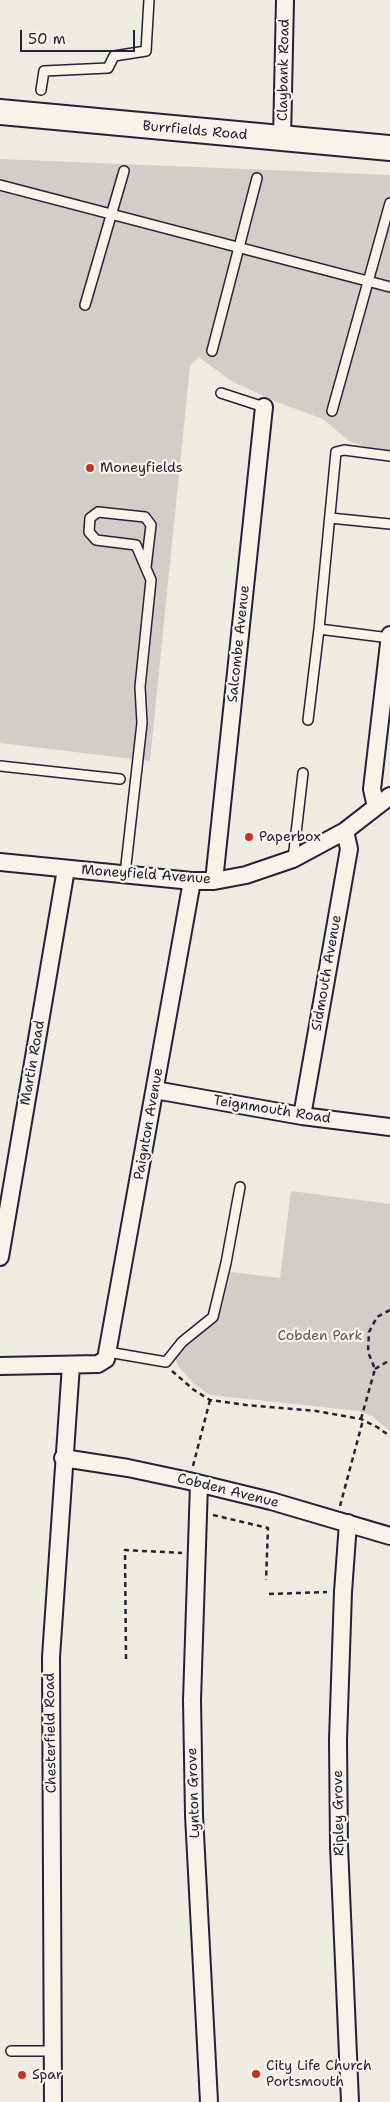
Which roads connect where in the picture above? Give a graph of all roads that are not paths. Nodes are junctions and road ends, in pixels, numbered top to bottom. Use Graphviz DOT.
graph roads {
  1 [pos="149,0"];
  2 [pos="286,0"];
  3 [pos="41,90"];
  4 [pos="0,112"];
  5 [pos="282,139"];
  6 [pos="390,148"];
  7 [pos="124,171"];
  8 [pos="257,178"];
  9 [pos="0,185"];
  10 [pos="390,203"];
  11 [pos="111,214"];
  12 [pos="240,248"];
  13 [pos="368,281"];
  14 [pos="390,287"];
  15 [pos="85,305"];
  16 [pos="212,351"];
  17 [pos="221,393"];
  18 [pos="264,408"];
  19 [pos="332,411"];
  20 [pos="390,456"];
  21 [pos="330,518"];
  22 [pos="390,524"];
  23 [pos="146,567"];
  24 [pos="319,630"];
  25 [pos="390,637"];
  26 [pos="386,707"];
  27 [pos="308,720"];
  28 [pos="0,766"];
  29 [pos="303,774"];
  30 [pos="120,779"];
  31 [pos="390,796"];
  32 [pos="376,807"];
  33 [pos="345,831"];
  34 [pos="293,859"];
  35 [pos="0,862"];
  36 [pos="66,869"];
  37 [pos="125,874"];
  38 [pos="192,880"];
  39 [pos="214,881"];
  40 [pos="155,1090"];
  41 [pos="302,1116"];
  42 [pos="390,1127"];
  43 [pos="240,1187"];
  44 [pos="0,1257"];
  45 [pos="103,1358"];
  46 [pos="71,1365"];
  47 [pos="0,1366"];
  48 [pos="63,1458"];
  49 [pos="194,1482"];
  50 [pos="343,1522"];
  51 [pos="390,1536"];
  52 [pos="52,2050"];
  53 [pos="11,2051"];
  54 [pos="53,2102"];
  55 [pos="209,2102"];
  56 [pos="350,2102"];
  1 -- 3 [label="lane"];
  2 -- 5 [label="street, Claybank Road"];
  4 -- 5 [label="street, Burrfields Road"];
  5 -- 6 [label="street, Burrfields Road"];
  7 -- 11 [label="lane"];
  8 -- 12 [label="lane"];
  9 -- 11 [label="lane"];
  10 -- 13 [label="lane"];
  11 -- 12 [label="lane"];
  11 -- 15 [label="lane"];
  12 -- 13 [label="lane"];
  12 -- 16 [label="lane"];
  13 -- 14 [label="lane"];
  13 -- 19 [label="lane"];
  17 -- 18 [label="lane"];
  18 -- 39 [label="street, Salcombe Avenue"];
  20 -- 21 [label="lane"];
  21 -- 22 [label="lane"];
  21 -- 24 [label="lane"];
  23 -- 23 [label="lane"];
  23 -- 37 [label="lane"];
  24 -- 25 [label="lane"];
  24 -- 27 [label="lane"];
  25 -- 26 [label="street"];
  26 -- 32 [label="street"];
  28 -- 30 [label="lane"];
  29 -- 34 [label="lane"];
  31 -- 32 [label="street, Moneyfield Avenue"];
  32 -- 33 [label="street, Moneyfield Avenue"];
  33 -- 34 [label="street, Moneyfield Avenue"];
  33 -- 41 [label="street, Sidmouth Avenue"];
  34 -- 39 [label="street, Moneyfield Avenue"];
  35 -- 36 [label="street, Moneyfield Avenue"];
  36 -- 37 [label="street, Moneyfield Avenue"];
  36 -- 44 [label="street, Martin Road"];
  37 -- 38 [label="street, Moneyfield Avenue"];
  38 -- 39 [label="street, Moneyfield Avenue"];
  38 -- 40 [label="street, Paignton Avenue"];
  40 -- 41 [label="street, Teignmouth Road"];
  40 -- 45 [label="street, Paignton Avenue"];
  41 -- 42 [label="street, Teignmouth Road"];
  43 -- 45 [label="lane"];
  45 -- 46 [label="street"];
  46 -- 47 [label="street"];
  46 -- 48 [label="street, Chesterfield Road"];
  48 -- 49 [label="street, Cobden Avenue"];
  48 -- 52 [label="street, Chesterfield Road"];
  49 -- 50 [label="street, Cobden Avenue"];
  49 -- 55 [label="street, Lynton Grove"];
  50 -- 51 [label="street, Cobden Avenue"];
  50 -- 56 [label="street, Ripley Grove"];
  52 -- 53 [label="lane"];
  52 -- 54 [label="street, Chesterfield Road"];
}
